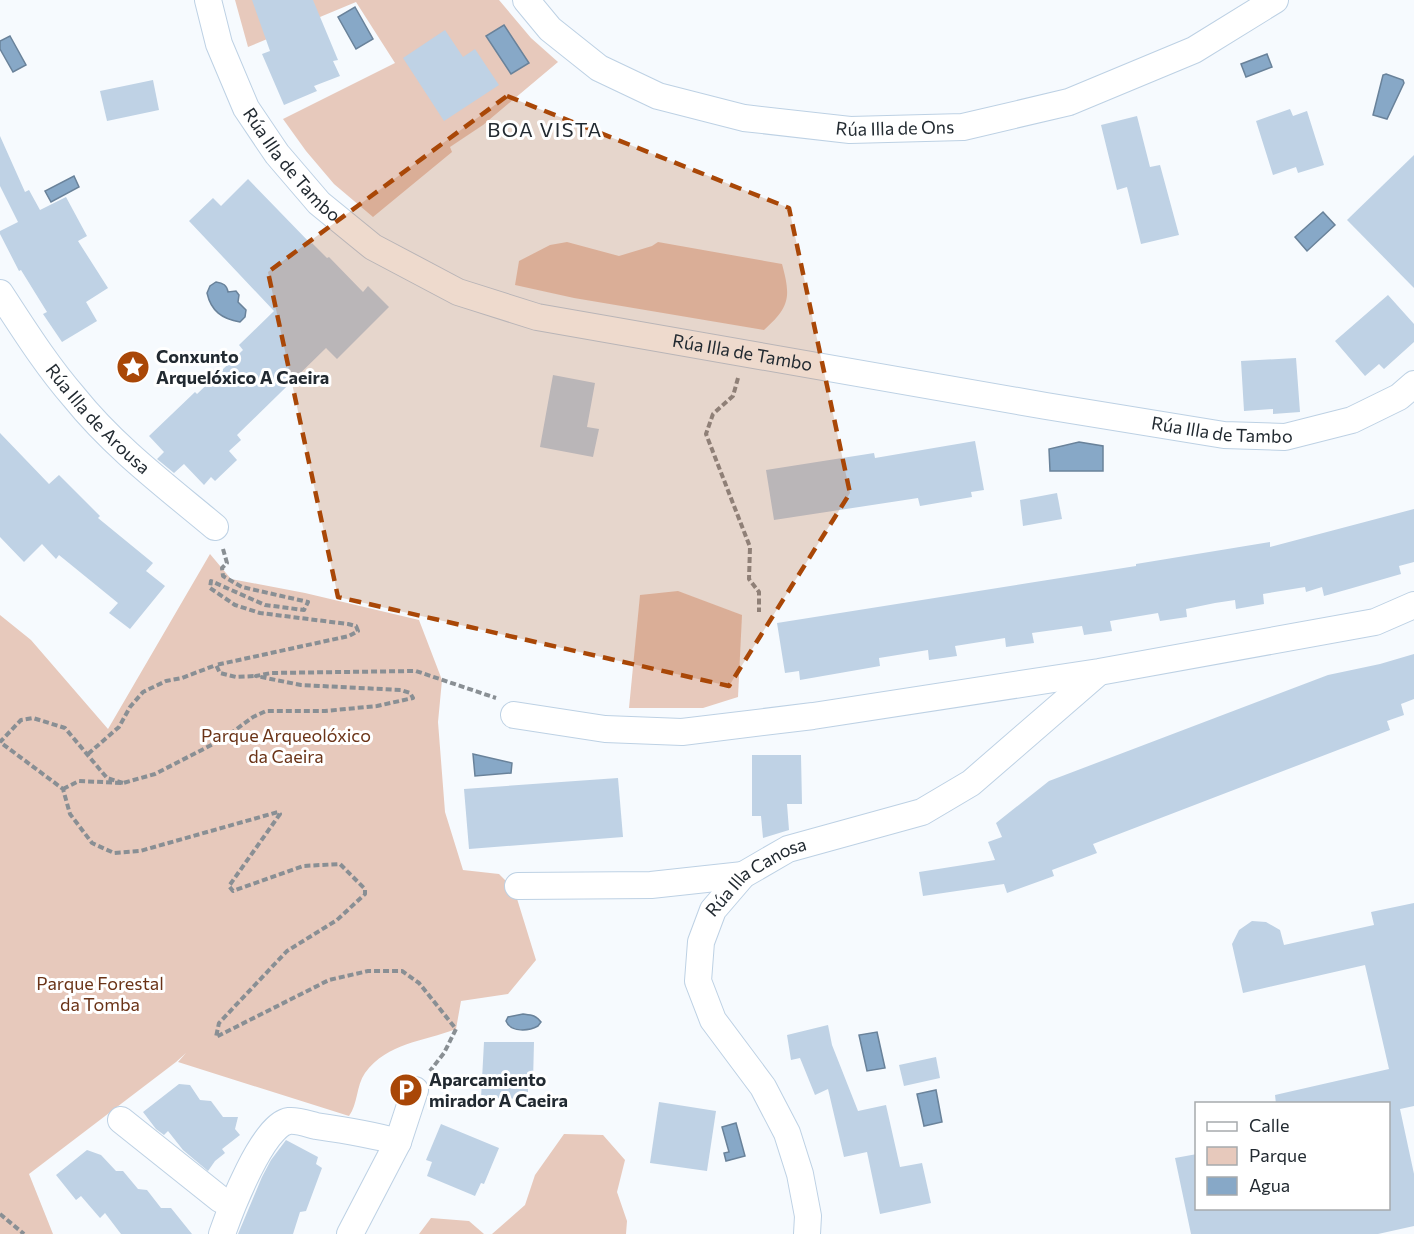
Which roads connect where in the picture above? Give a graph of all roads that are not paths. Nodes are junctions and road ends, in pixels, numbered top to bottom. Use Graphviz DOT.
graph roads {
  1 [pos="208,0"];
  2 [pos="526,0"];
  3 [pos="1275,0"];
  4 [pos="0,293"];
  5 [pos="1414,384"];
  6 [pos="215,527"];
  7 [pos="1414,605"];
  8 [pos="1099,672"];
  9 [pos="514,715"];
  10 [pos="743,875"];
  11 [pos="518,886"];
  12 [pos="415,1090"];
  13 [pos="121,1120"];
  14 [pos="398,1142"];
  15 [pos="232,1205"];
  16 [pos="222,1234"];
  17 [pos="350,1234"];
  18 [pos="807,1234"];
  1 -- 5 [label="street, Rúa Illa de Tambo"];
  2 -- 3 [label="street, Rúa Illa de Ons"];
  4 -- 6 [label="street, Rúa Illa de Arousa"];
  7 -- 8 [label="street"];
  8 -- 9 [label="street"];
  8 -- 10 [label="street, Rúa Illa Canosa"];
  10 -- 11 [label="street"];
  10 -- 18 [label="street, Rúa Illa Canosa"];
  12 -- 14 [label="street"];
  13 -- 15 [label="street"];
  14 -- 15 [label="street"];
  14 -- 17 [label="street"];
  15 -- 16 [label="street"];
}
